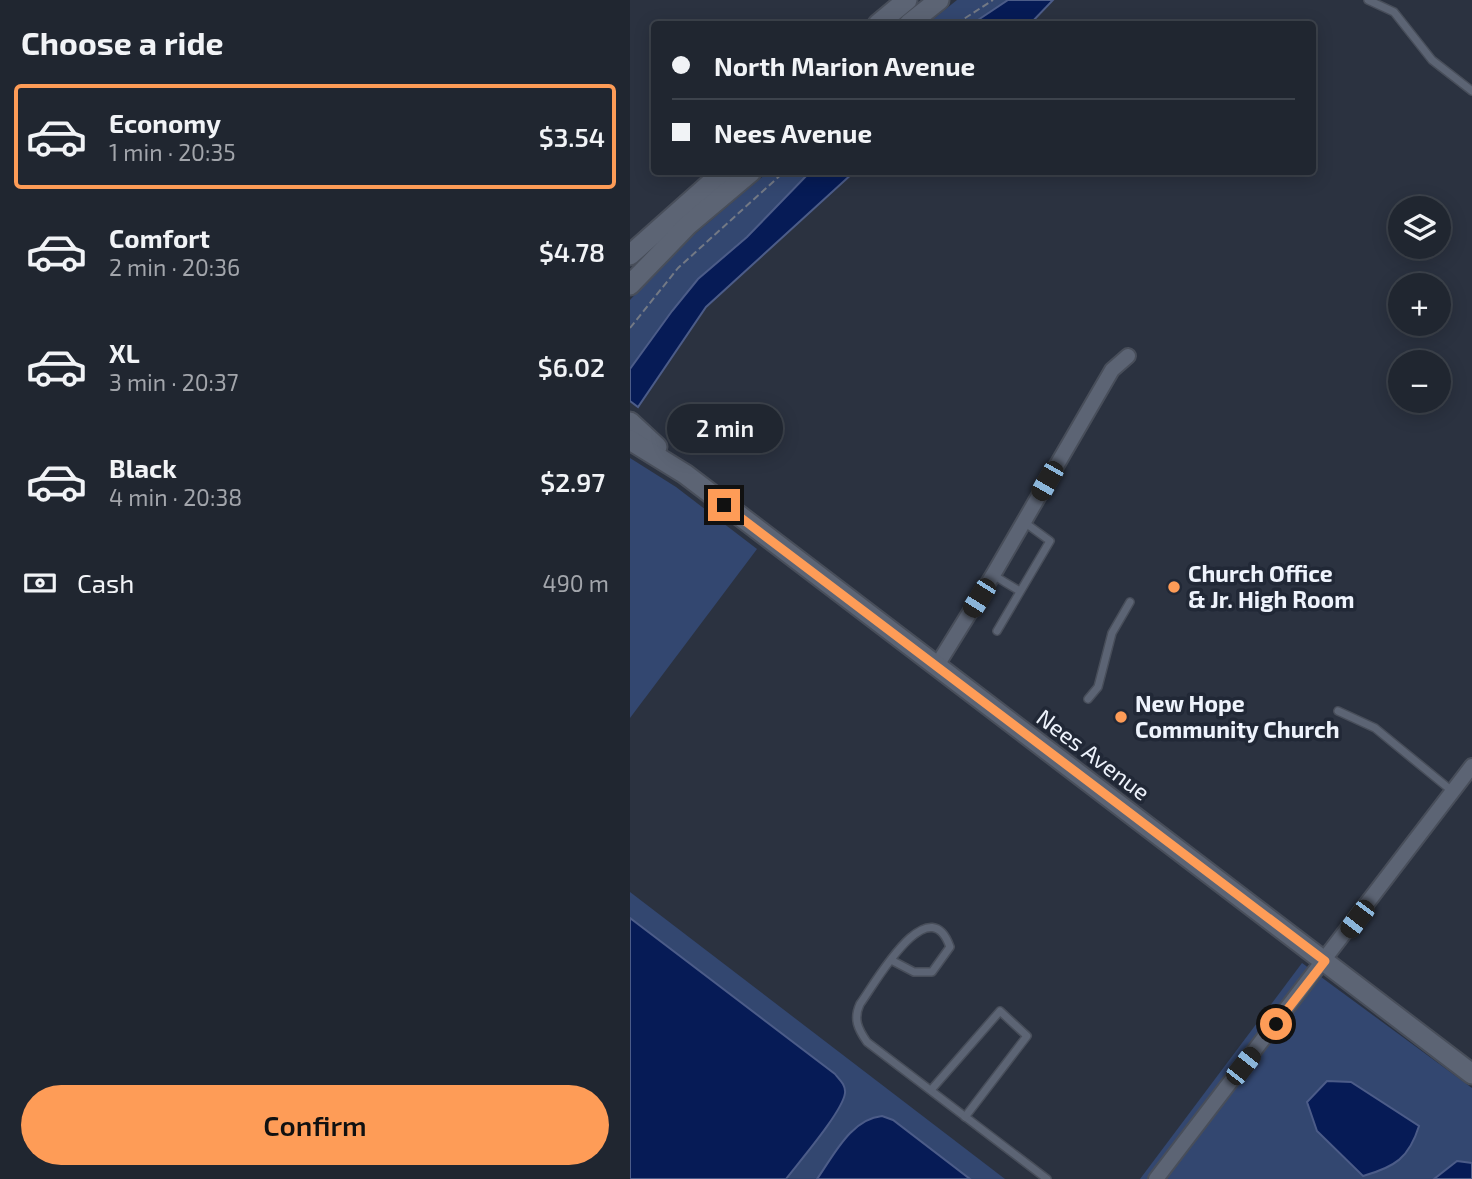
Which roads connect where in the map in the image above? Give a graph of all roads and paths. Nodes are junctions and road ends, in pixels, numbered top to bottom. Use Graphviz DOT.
graph roads {
  1 [pos="907,0"];
  2 [pos="939,0"];
  3 [pos="993,0"];
  4 [pos="1368,0"];
  5 [pos="882,21"];
  6 [pos="913,21"];
  7 [pos="961,21"];
  8 [pos="1472,91"];
  9 [pos="720,175"];
  10 [pos="747,175"];
  11 [pos="781,175"];
  12 [pos="630,255"];
  13 [pos="630,285"];
  14 [pos="630,328"];
  15 [pos="1128,356"];
  16 [pos="630,422"];
  17 [pos="630,440"];
  18 [pos="685,474"];
  19 [pos="1024,522"];
  20 [pos="993,575"];
  21 [pos="1018,590"];
  22 [pos="1130,602"];
  23 [pos="997,631"];
  24 [pos="936,667"];
  25 [pos="1088,699"];
  26 [pos="1338,711"];
  27 [pos="1472,766"];
  28 [pos="1453,792"];
  29 [pos="891,960"];
  30 [pos="1325,961"];
  31 [pos="1472,1074"];
  32 [pos="931,1090"];
  33 [pos="965,1116"];
  34 [pos="1047,1179"];
  35 [pos="1156,1179"];
  1 -- 5 [label="main road"];
  2 -- 6 [label="main road"];
  3 -- 7 [label="path"];
  4 -- 8 [label="lane"];
  9 -- 12 [label="main road"];
  10 -- 13 [label="main road"];
  11 -- 14 [label="path"];
  15 -- 19 [label="street"];
  16 -- 18 [label="main road, Nees Avenue"];
  17 -- 18 [label="main road, Nees Avenue"];
  18 -- 24 [label="main road, Nees Avenue"];
  19 -- 20 [label="street"];
  19 -- 21 [label="lane"];
  20 -- 21 [label="lane"];
  20 -- 24 [label="street"];
  21 -- 23 [label="lane"];
  22 -- 25 [label="lane"];
  24 -- 30 [label="main road, Nees Avenue"];
  26 -- 28 [label="lane"];
  27 -- 28 [label="street"];
  28 -- 30 [label="street"];
  29 -- 29 [label="lane"];
  29 -- 32 [label="lane"];
  30 -- 31 [label="main road, Nees Avenue"];
  30 -- 35 [label="street"];
  32 -- 33 [label="lane"];
  32 -- 33 [label="lane"];
  33 -- 34 [label="lane"];
}
